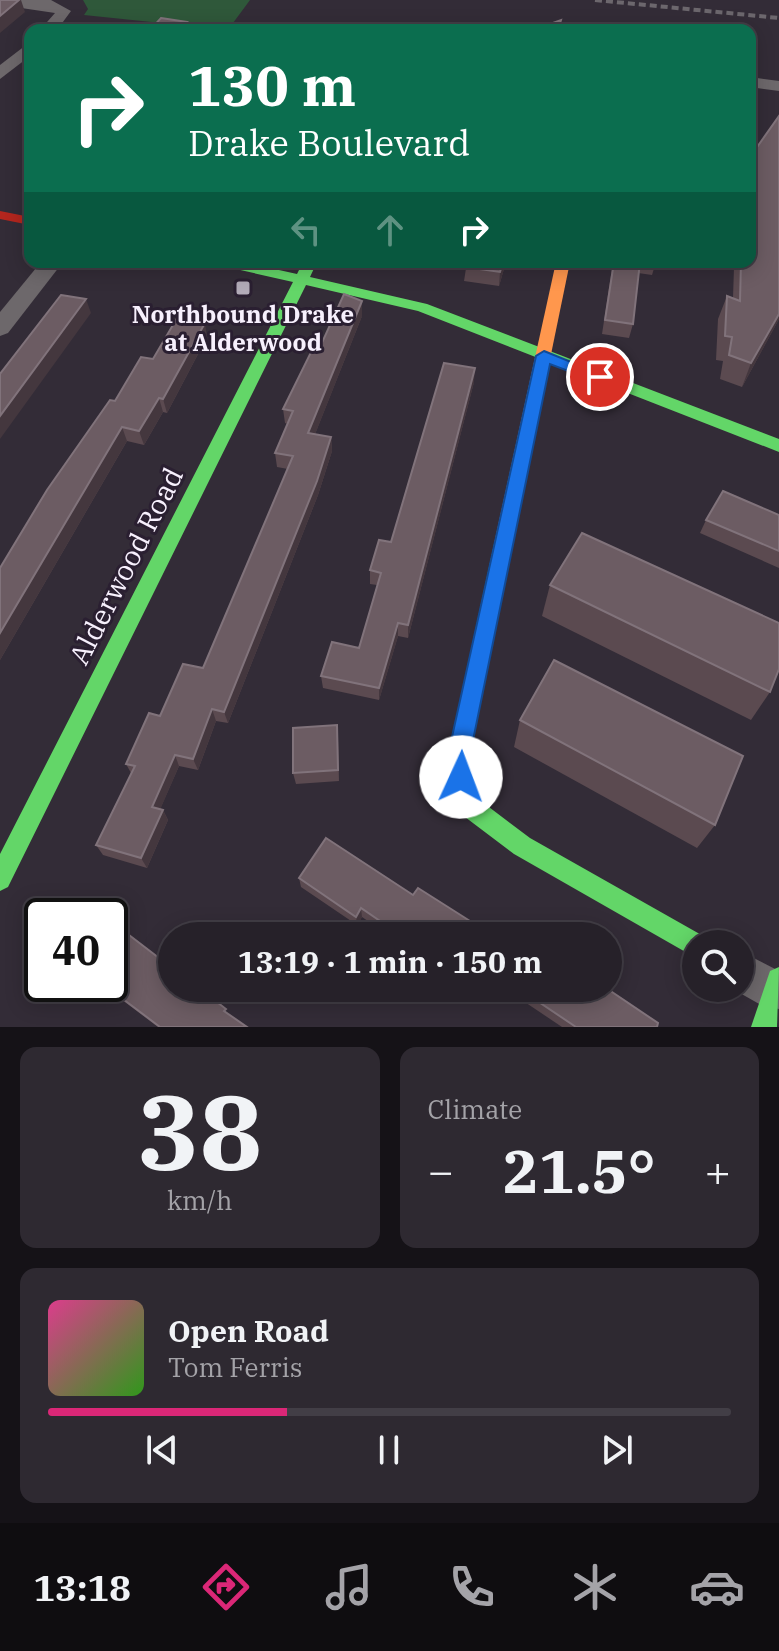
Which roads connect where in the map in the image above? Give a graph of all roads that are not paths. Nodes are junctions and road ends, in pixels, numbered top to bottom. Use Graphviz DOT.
graph roads {
  1 [pos="1,0"];
  2 [pos="55,24"];
  3 [pos="24,52"];
  4 [pos="0,74"];
  5 [pos="756,83"];
  6 [pos="779,86"];
  7 [pos="0,215"];
  8 [pos="24,220"];
  9 [pos="47,268"];
  10 [pos="285,268"];
  11 [pos="562,268"];
  12 [pos="306,270"];
  13 [pos="0,328"];
  14 [pos="544,356"];
  15 [pos="779,446"];
  16 [pos="0,879"];
  17 [pos="682,938"];
  18 [pos="754,983"];
  19 [pos="773,999"];
  1 -- 2 [label="street"];
  3 -- 4 [label="street"];
  5 -- 6 [label="street"];
  7 -- 8 [label="street"];
  9 -- 13 [label="street"];
  10 -- 12 [label="street"];
  11 -- 14 [label="street"];
  12 -- 14 [label="street"];
  12 -- 16 [label="street, Alderwood Road"];
  14 -- 15 [label="street"];
  14 -- 17 [label="street"];
  18 -- 19 [label="street"];
}
